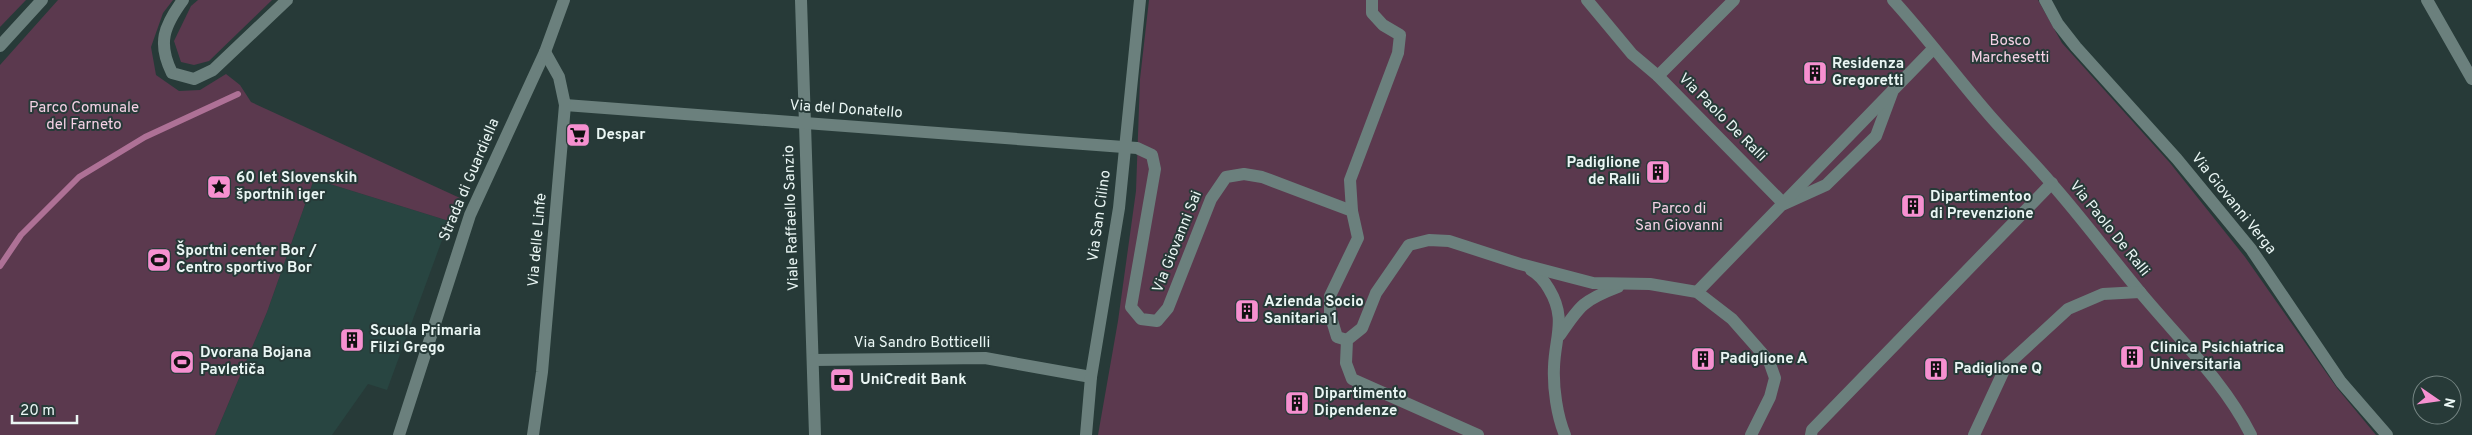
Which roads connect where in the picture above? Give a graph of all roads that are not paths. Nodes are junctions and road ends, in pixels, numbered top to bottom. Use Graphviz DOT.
graph roads {
  1 [pos="42,0"];
  2 [pos="183,0"];
  3 [pos="287,0"];
  4 [pos="564,0"];
  5 [pos="801,0"];
  6 [pos="1140,0"];
  7 [pos="1372,0"];
  8 [pos="1587,0"];
  9 [pos="1734,0"];
  10 [pos="1893,0"];
  11 [pos="2046,0"];
  12 [pos="2427,0"];
  13 [pos="0,46"];
  14 [pos="1934,49"];
  15 [pos="545,52"];
  16 [pos="1658,76"];
  17 [pos="2472,79"];
  18 [pos="1892,92"];
  19 [pos="566,105"];
  20 [pos="805,124"];
  21 [pos="1124,146"];
  22 [pos="2052,184"];
  23 [pos="1784,204"];
  24 [pos="1352,211"];
  25 [pos="1520,264"];
  26 [pos="1625,285"];
  27 [pos="1697,292"];
  28 [pos="2140,292"];
  29 [pos="1559,336"];
  30 [pos="1348,340"];
  31 [pos="813,360"];
  32 [pos="1090,377"];
  33 [pos="1759,418"];
  34 [pos="1563,430"];
  35 [pos="399,435"];
  36 [pos="533,435"];
  37 [pos="815,435"];
  38 [pos="1086,435"];
  39 [pos="1478,435"];
  40 [pos="1552,435"];
  41 [pos="1742,435"];
  42 [pos="1751,435"];
  43 [pos="1811,435"];
  44 [pos="1974,435"];
  45 [pos="2251,435"];
  46 [pos="2387,435"];
  1 -- 13 [label="street"];
  2 -- 3 [label="street"];
  4 -- 15 [label="street, Strada di Guardiella"];
  5 -- 20 [label="street, Viale Raffaello Sanzio"];
  6 -- 21 [label="street, Via San Cilino"];
  7 -- 24 [label="street"];
  8 -- 16 [label="street, Via Paolo De Ralli"];
  9 -- 16 [label="street, Via Paolo De Ralli"];
  10 -- 14 [label="street, Via Paolo De Ralli"];
  11 -- 46 [label="street, Via Giovanni Verga"];
  12 -- 17 [label="street"];
  14 -- 18 [label="street"];
  14 -- 22 [label="street, Via Paolo De Ralli"];
  15 -- 19 [label="street, Via delle Linfe"];
  15 -- 35 [label="street, Strada di Guardiella"];
  16 -- 23 [label="street, Via Paolo De Ralli"];
  18 -- 23 [label="street"];
  18 -- 23 [label="street"];
  19 -- 20 [label="street, Via del Donatello"];
  19 -- 36 [label="street, Via delle Linfe"];
  20 -- 21 [label="street, Via del Donatello"];
  20 -- 31 [label="street, Viale Raffaello Sanzio"];
  21 -- 24 [label="street, Via Giovanni Sai"];
  21 -- 32 [label="street, Via San Cilino"];
  22 -- 28 [label="street, Via Paolo De Ralli"];
  22 -- 43 [label="street"];
  23 -- 27 [label="street"];
  24 -- 30 [label="street"];
  25 -- 26 [label="street"];
  25 -- 29 [label="street"];
  25 -- 30 [label="street"];
  26 -- 27 [label="street"];
  26 -- 29 [label="street"];
  27 -- 33 [label="street"];
  28 -- 44 [label="street"];
  28 -- 45 [label="street, Via Paolo De Ralli"];
  29 -- 34 [label="street"];
  30 -- 39 [label="street"];
  31 -- 32 [label="street, Via Sandro Botticelli"];
  31 -- 37 [label="street, Viale Raffaello Sanzio"];
  32 -- 38 [label="street, Via San Cilino"];
  33 -- 41 [label="street"];
  33 -- 42 [label="street"];
  34 -- 40 [label="street"];
}
